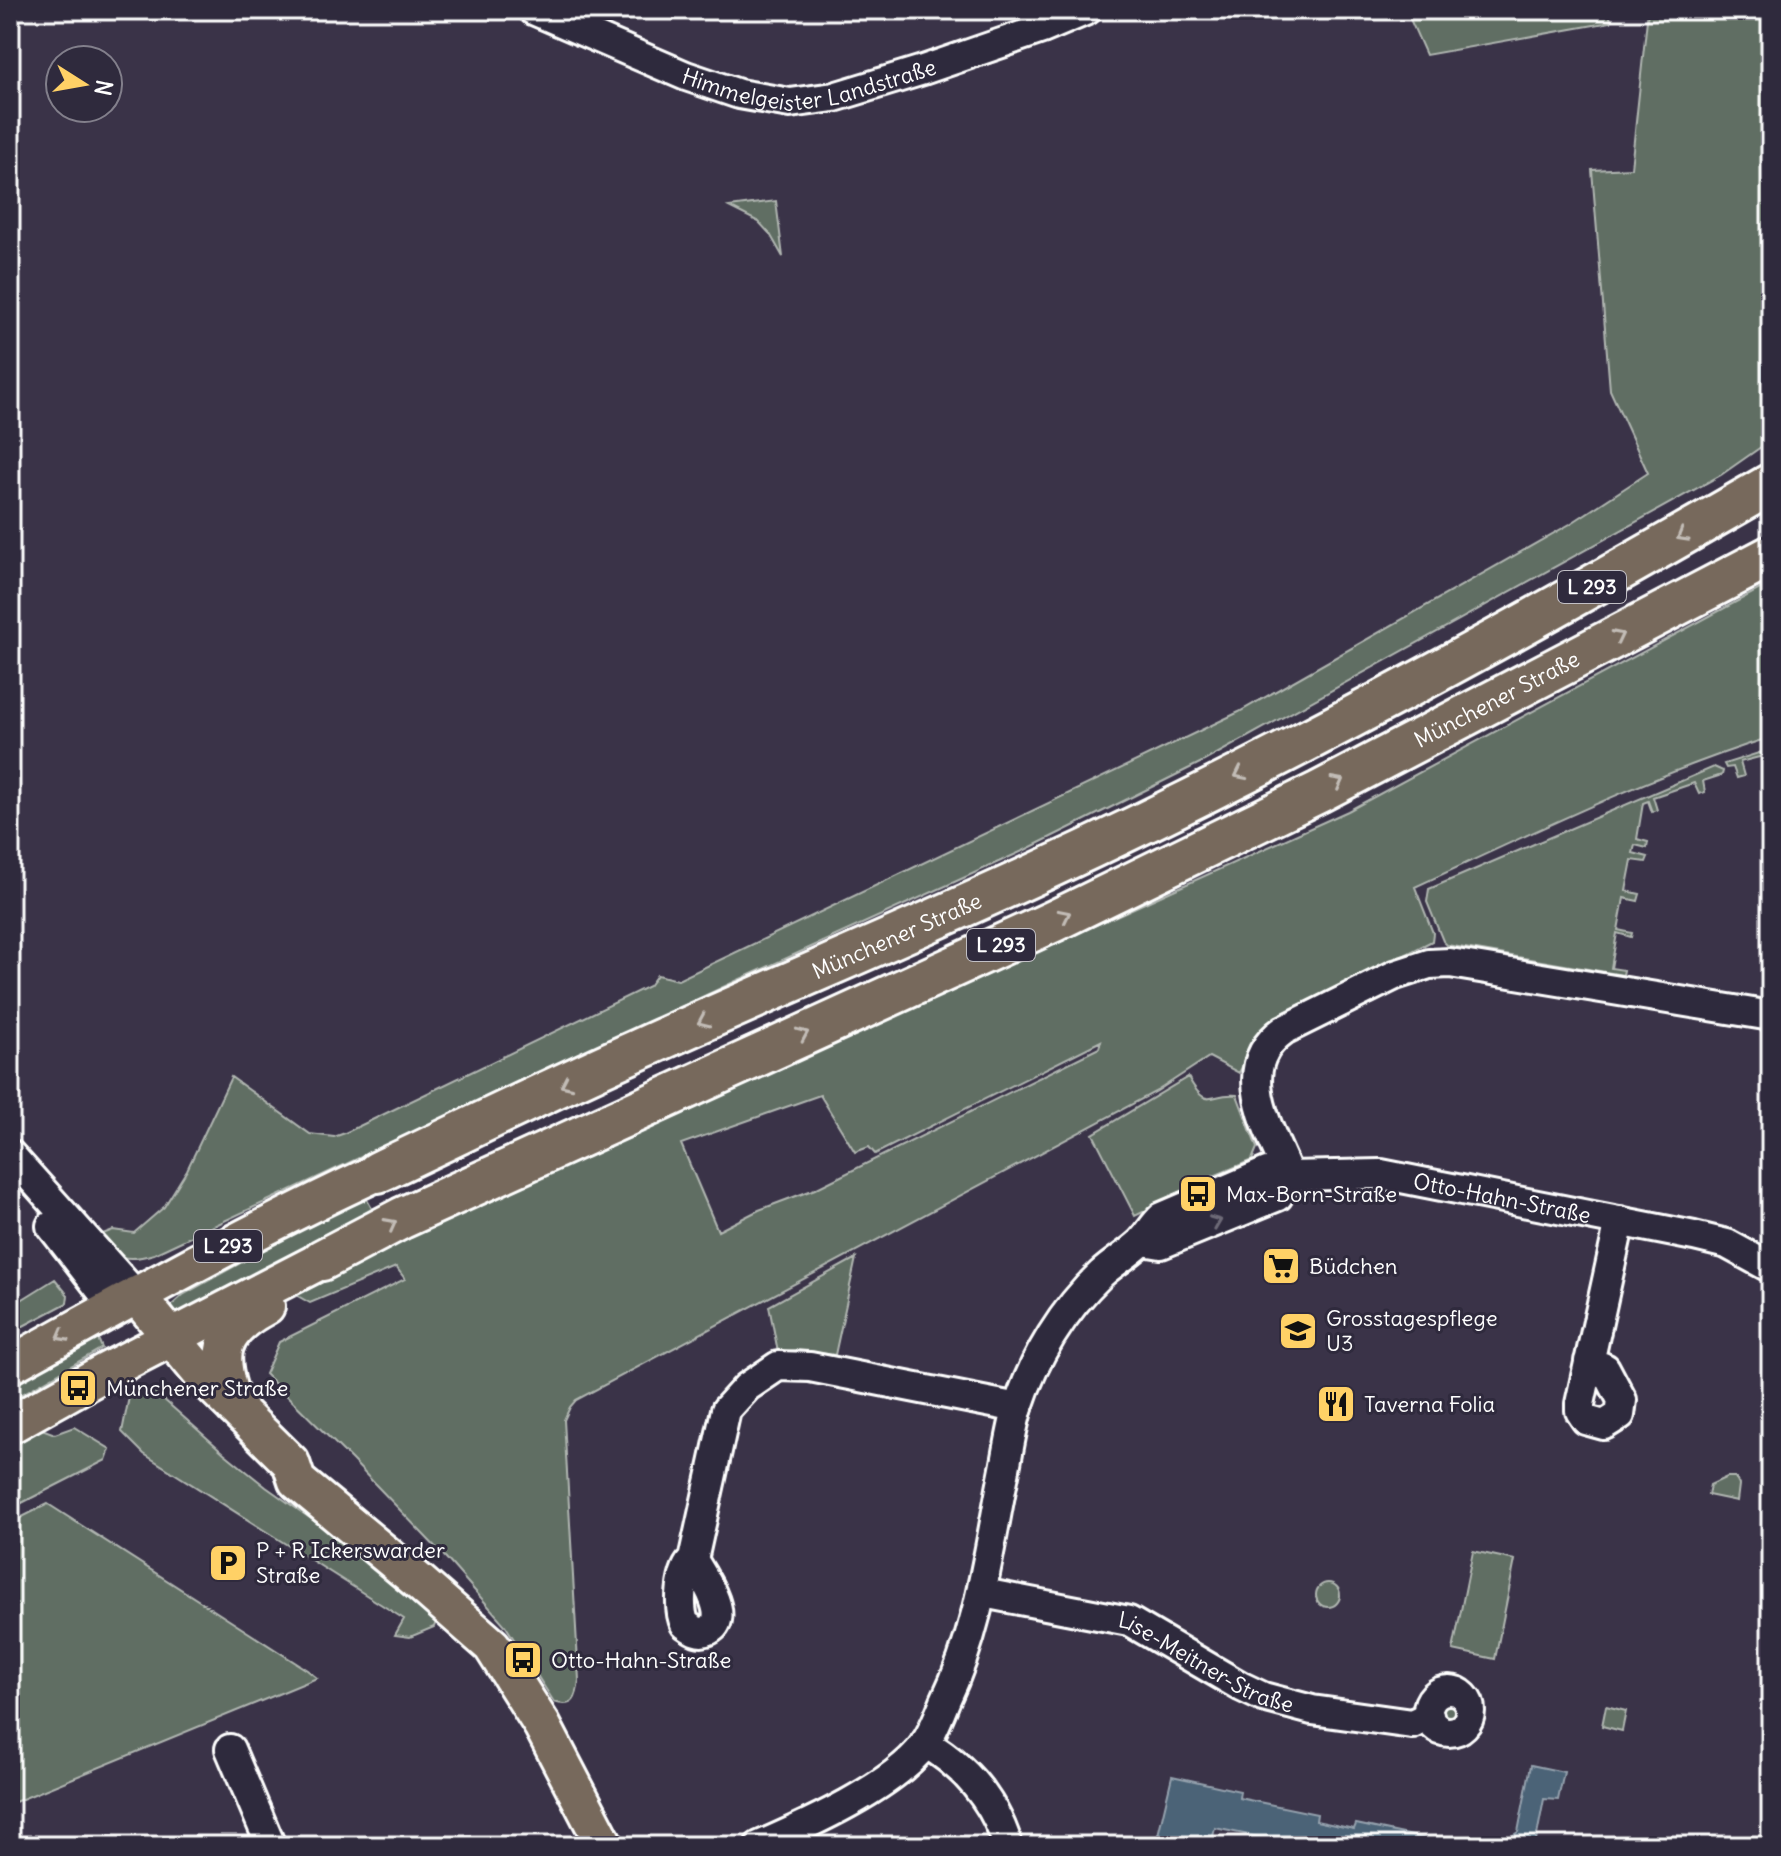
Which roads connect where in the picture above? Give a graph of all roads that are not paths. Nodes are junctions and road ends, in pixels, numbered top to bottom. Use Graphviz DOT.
graph roads {
  1 [pos="533,10"];
  2 [pos="1087,10"];
  3 [pos="1760,490"];
  4 [pos="1763,561"];
  5 [pos="1771,1016"];
  6 [pos="10,1154"];
  7 [pos="10,1165"];
  8 [pos="378,1172"];
  9 [pos="1289,1176"];
  10 [pos="1620,1221"];
  11 [pos="322,1260"];
  12 [pos="1771,1268"];
  13 [pos="125,1301"];
  14 [pos="159,1344"];
  15 [pos="1589,1361"];
  16 [pos="10,1365"];
  17 [pos="234,1407"];
  18 [pos="1018,1408"];
  19 [pos="10,1425"];
  20 [pos="297,1481"];
  21 [pos="693,1560"];
  22 [pos="983,1593"];
  23 [pos="1429,1716"];
  24 [pos="925,1743"];
  25 [pos="230,1749"];
  26 [pos="271,1846"];
  27 [pos="605,1846"];
  28 [pos="759,1846"];
  29 [pos="1008,1846"];
  1 -- 2 [label="street, Himmelgeister Landstraße"];
  3 -- 8 [label="highway, Münchener Straße / L 293, one-way"];
  11 -- 4 [label="highway, Münchener Straße / L 293, one-way"];
  5 -- 9 [label="street"];
  6 -- 13 [label="street"];
  7 -- 13 [label="street"];
  8 -- 13 [label="main road, Münchener Straße / L 293"];
  9 -- 10 [label="street, Otto-Hahn-Straße"];
  9 -- 18 [label="street"];
  10 -- 12 [label="street, Otto-Hahn-Straße"];
  10 -- 15 [label="street, Otto-Hahn-Straße"];
  11 -- 14 [label="main road, Münchener Straße / L 293"];
  11 -- 17 [label="main road"];
  13 -- 14 [label="main road"];
  13 -- 16 [label="main road, Münchener Straße / L 293, one-way"];
  14 -- 17 [label="main road"];
  14 -- 19 [label="main road, Münchener Straße / L 293"];
  14 -- 20 [label="main road"];
  17 -- 20 [label="main road"];
  18 -- 21 [label="street"];
  18 -- 22 [label="street"];
  20 -- 27 [label="main road"];
  22 -- 23 [label="street, Lise-Meitner-Straße"];
  22 -- 24 [label="street"];
  24 -- 28 [label="street"];
  24 -- 29 [label="street"];
  25 -- 26 [label="street"];
}
